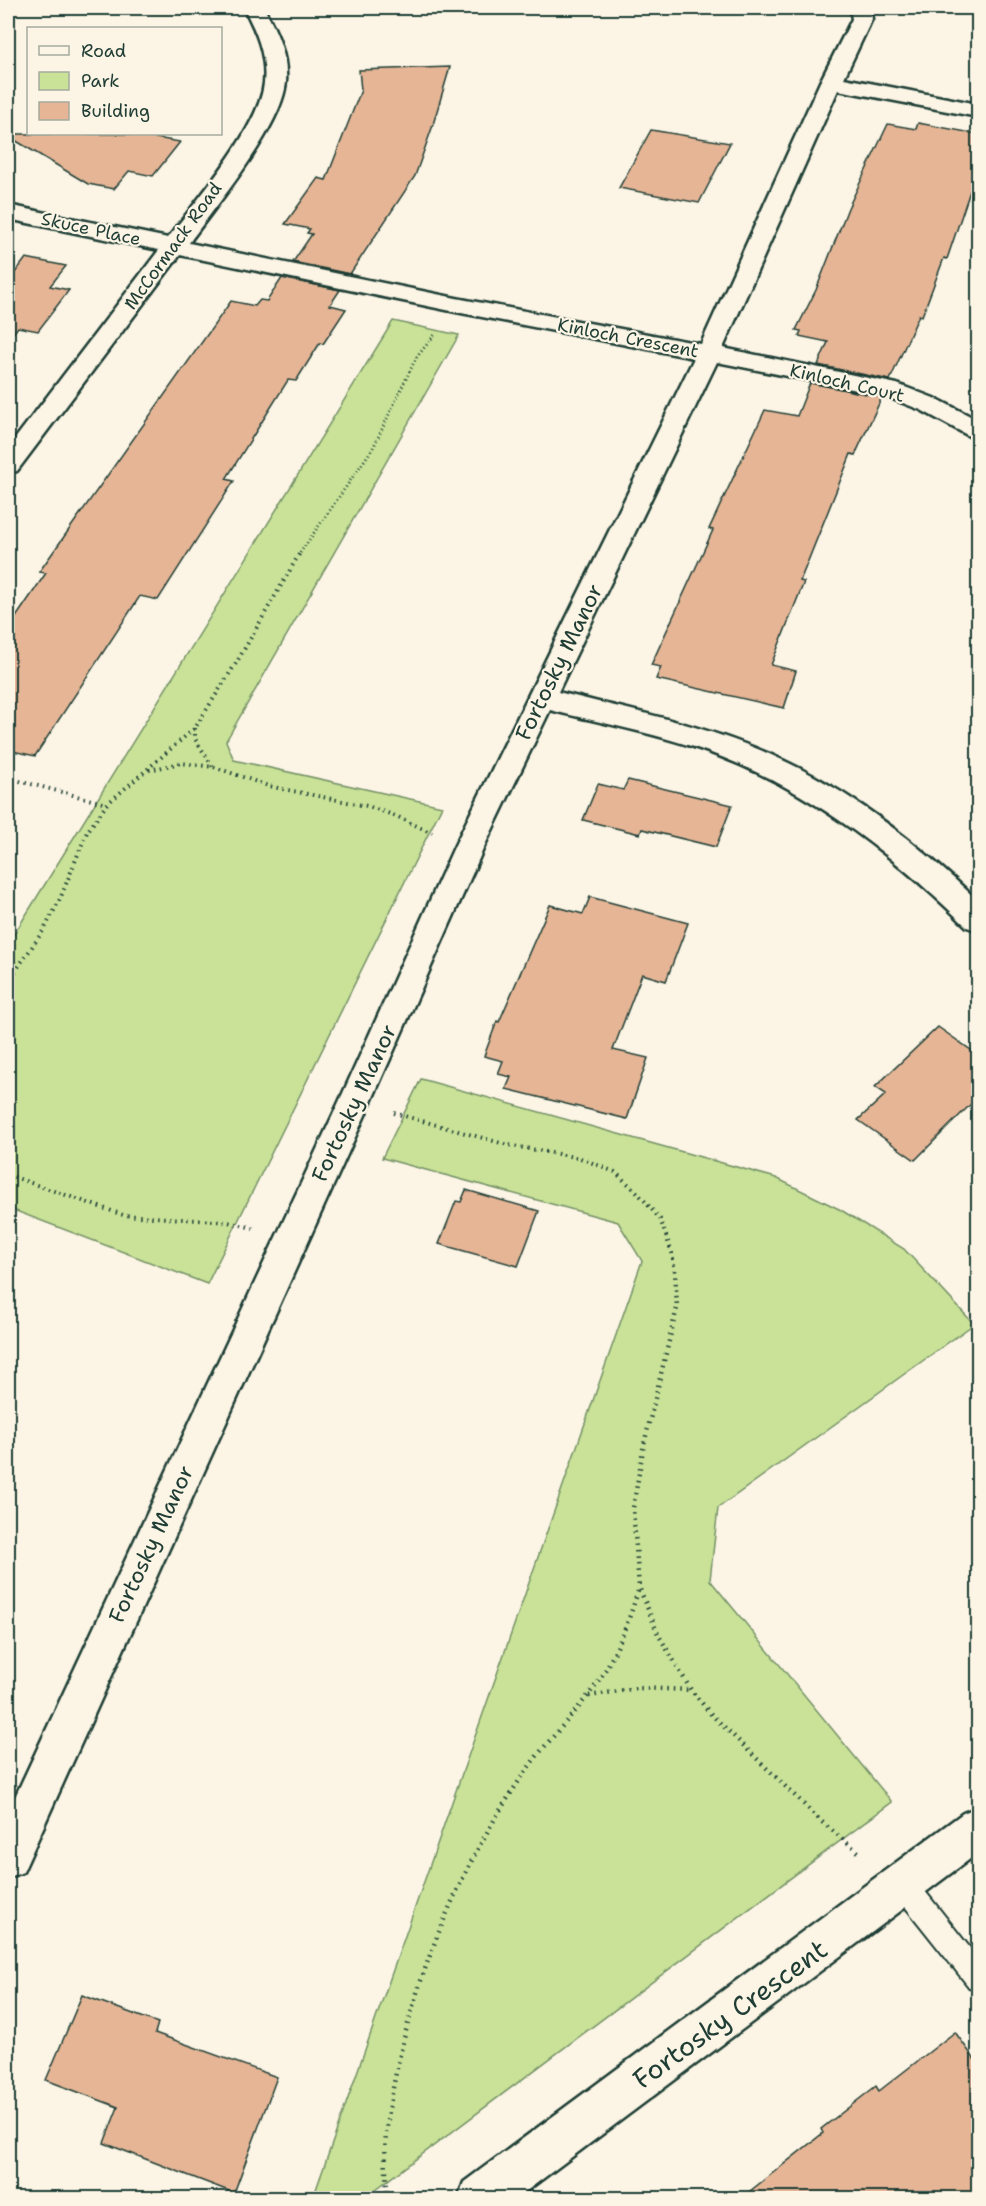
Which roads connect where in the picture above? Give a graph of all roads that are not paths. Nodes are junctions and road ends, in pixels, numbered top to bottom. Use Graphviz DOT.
graph roads {
  1 [pos="254,8"];
  2 [pos="860,8"];
  3 [pos="831,82"];
  4 [pos="978,110"];
  5 [pos="8,212"];
  6 [pos="175,246"];
  7 [pos="710,353"];
  8 [pos="978,430"];
  9 [pos="8,465"];
  10 [pos="541,698"];
  11 [pos="978,919"];
  12 [pos="978,1828"];
  13 [pos="8,1857"];
  14 [pos="904,1886"];
  15 [pos="978,1978"];
  16 [pos="480,2199"];
  1 -- 6 [label="street, McCormack Road"];
  2 -- 3 [label="street, Kinloch Crescent"];
  3 -- 4 [label="street"];
  3 -- 7 [label="street, Kinloch Crescent"];
  5 -- 6 [label="street, Skuce Place"];
  6 -- 7 [label="street, Kinloch Crescent"];
  6 -- 9 [label="street, McCormack Road"];
  7 -- 8 [label="street, Kinloch Court"];
  7 -- 10 [label="street, Fortosky Manor"];
  10 -- 11 [label="street"];
  10 -- 13 [label="street, Fortosky Manor"];
  12 -- 14 [label="street, Fortosky Crescent"];
  14 -- 15 [label="lane"];
  14 -- 16 [label="street, Fortosky Crescent"];
}
